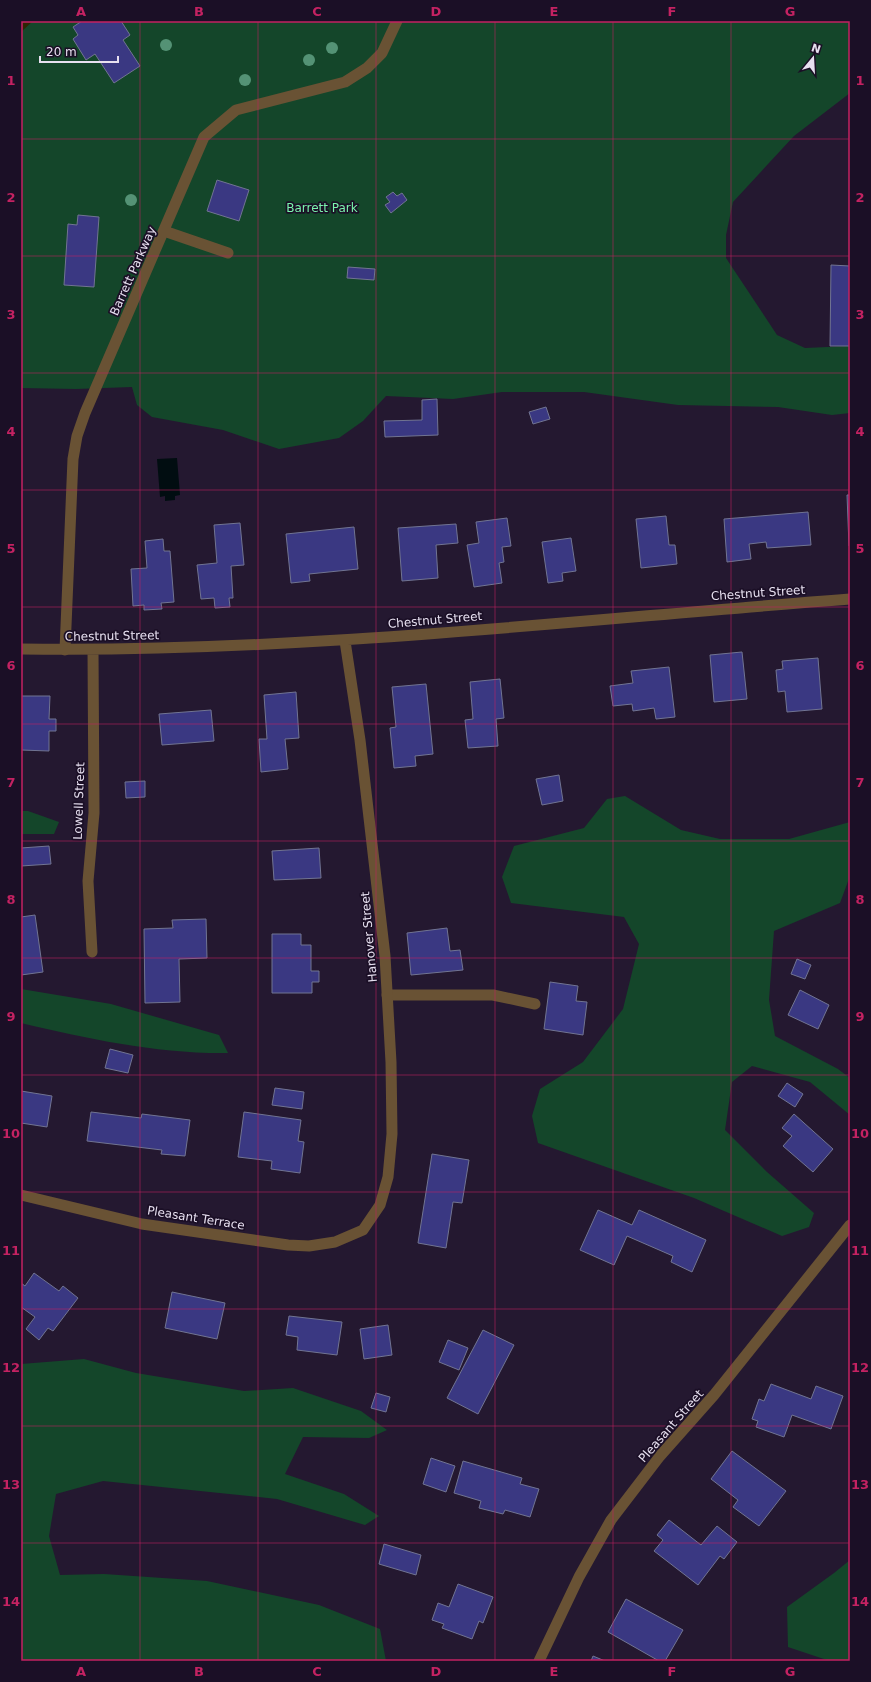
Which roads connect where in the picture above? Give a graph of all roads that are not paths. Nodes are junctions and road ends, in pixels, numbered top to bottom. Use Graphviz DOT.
graph roads {
  1 [pos="397,21"];
  2 [pos="164,231"];
  3 [pos="228,253"];
  4 [pos="850,599"];
  5 [pos="345,641"];
  6 [pos="21,649"];
  7 [pos="65,650"];
  8 [pos="93,650"];
  9 [pos="92,952"];
  10 [pos="387,995"];
  11 [pos="535,1004"];
  12 [pos="21,1195"];
  13 [pos="850,1225"];
  14 [pos="365,1227"];
  15 [pos="539,1661"];
  1 -- 2 [label="street, Barrett Parkway"];
  2 -- 3 [label="street"];
  2 -- 7 [label="street, Barrett Parkway"];
  4 -- 5 [label="street, Chestnut Street"];
  5 -- 8 [label="street, Chestnut Street"];
  5 -- 10 [label="street, Hanover Street"];
  6 -- 7 [label="street, Chestnut Street"];
  7 -- 8 [label="street, Chestnut Street"];
  8 -- 9 [label="street, Lowell Street"];
  10 -- 11 [label="street"];
  10 -- 14 [label="street, Hanover Street"];
  12 -- 14 [label="street, Pleasant Terrace"];
  13 -- 15 [label="street, Pleasant Street"];
}
